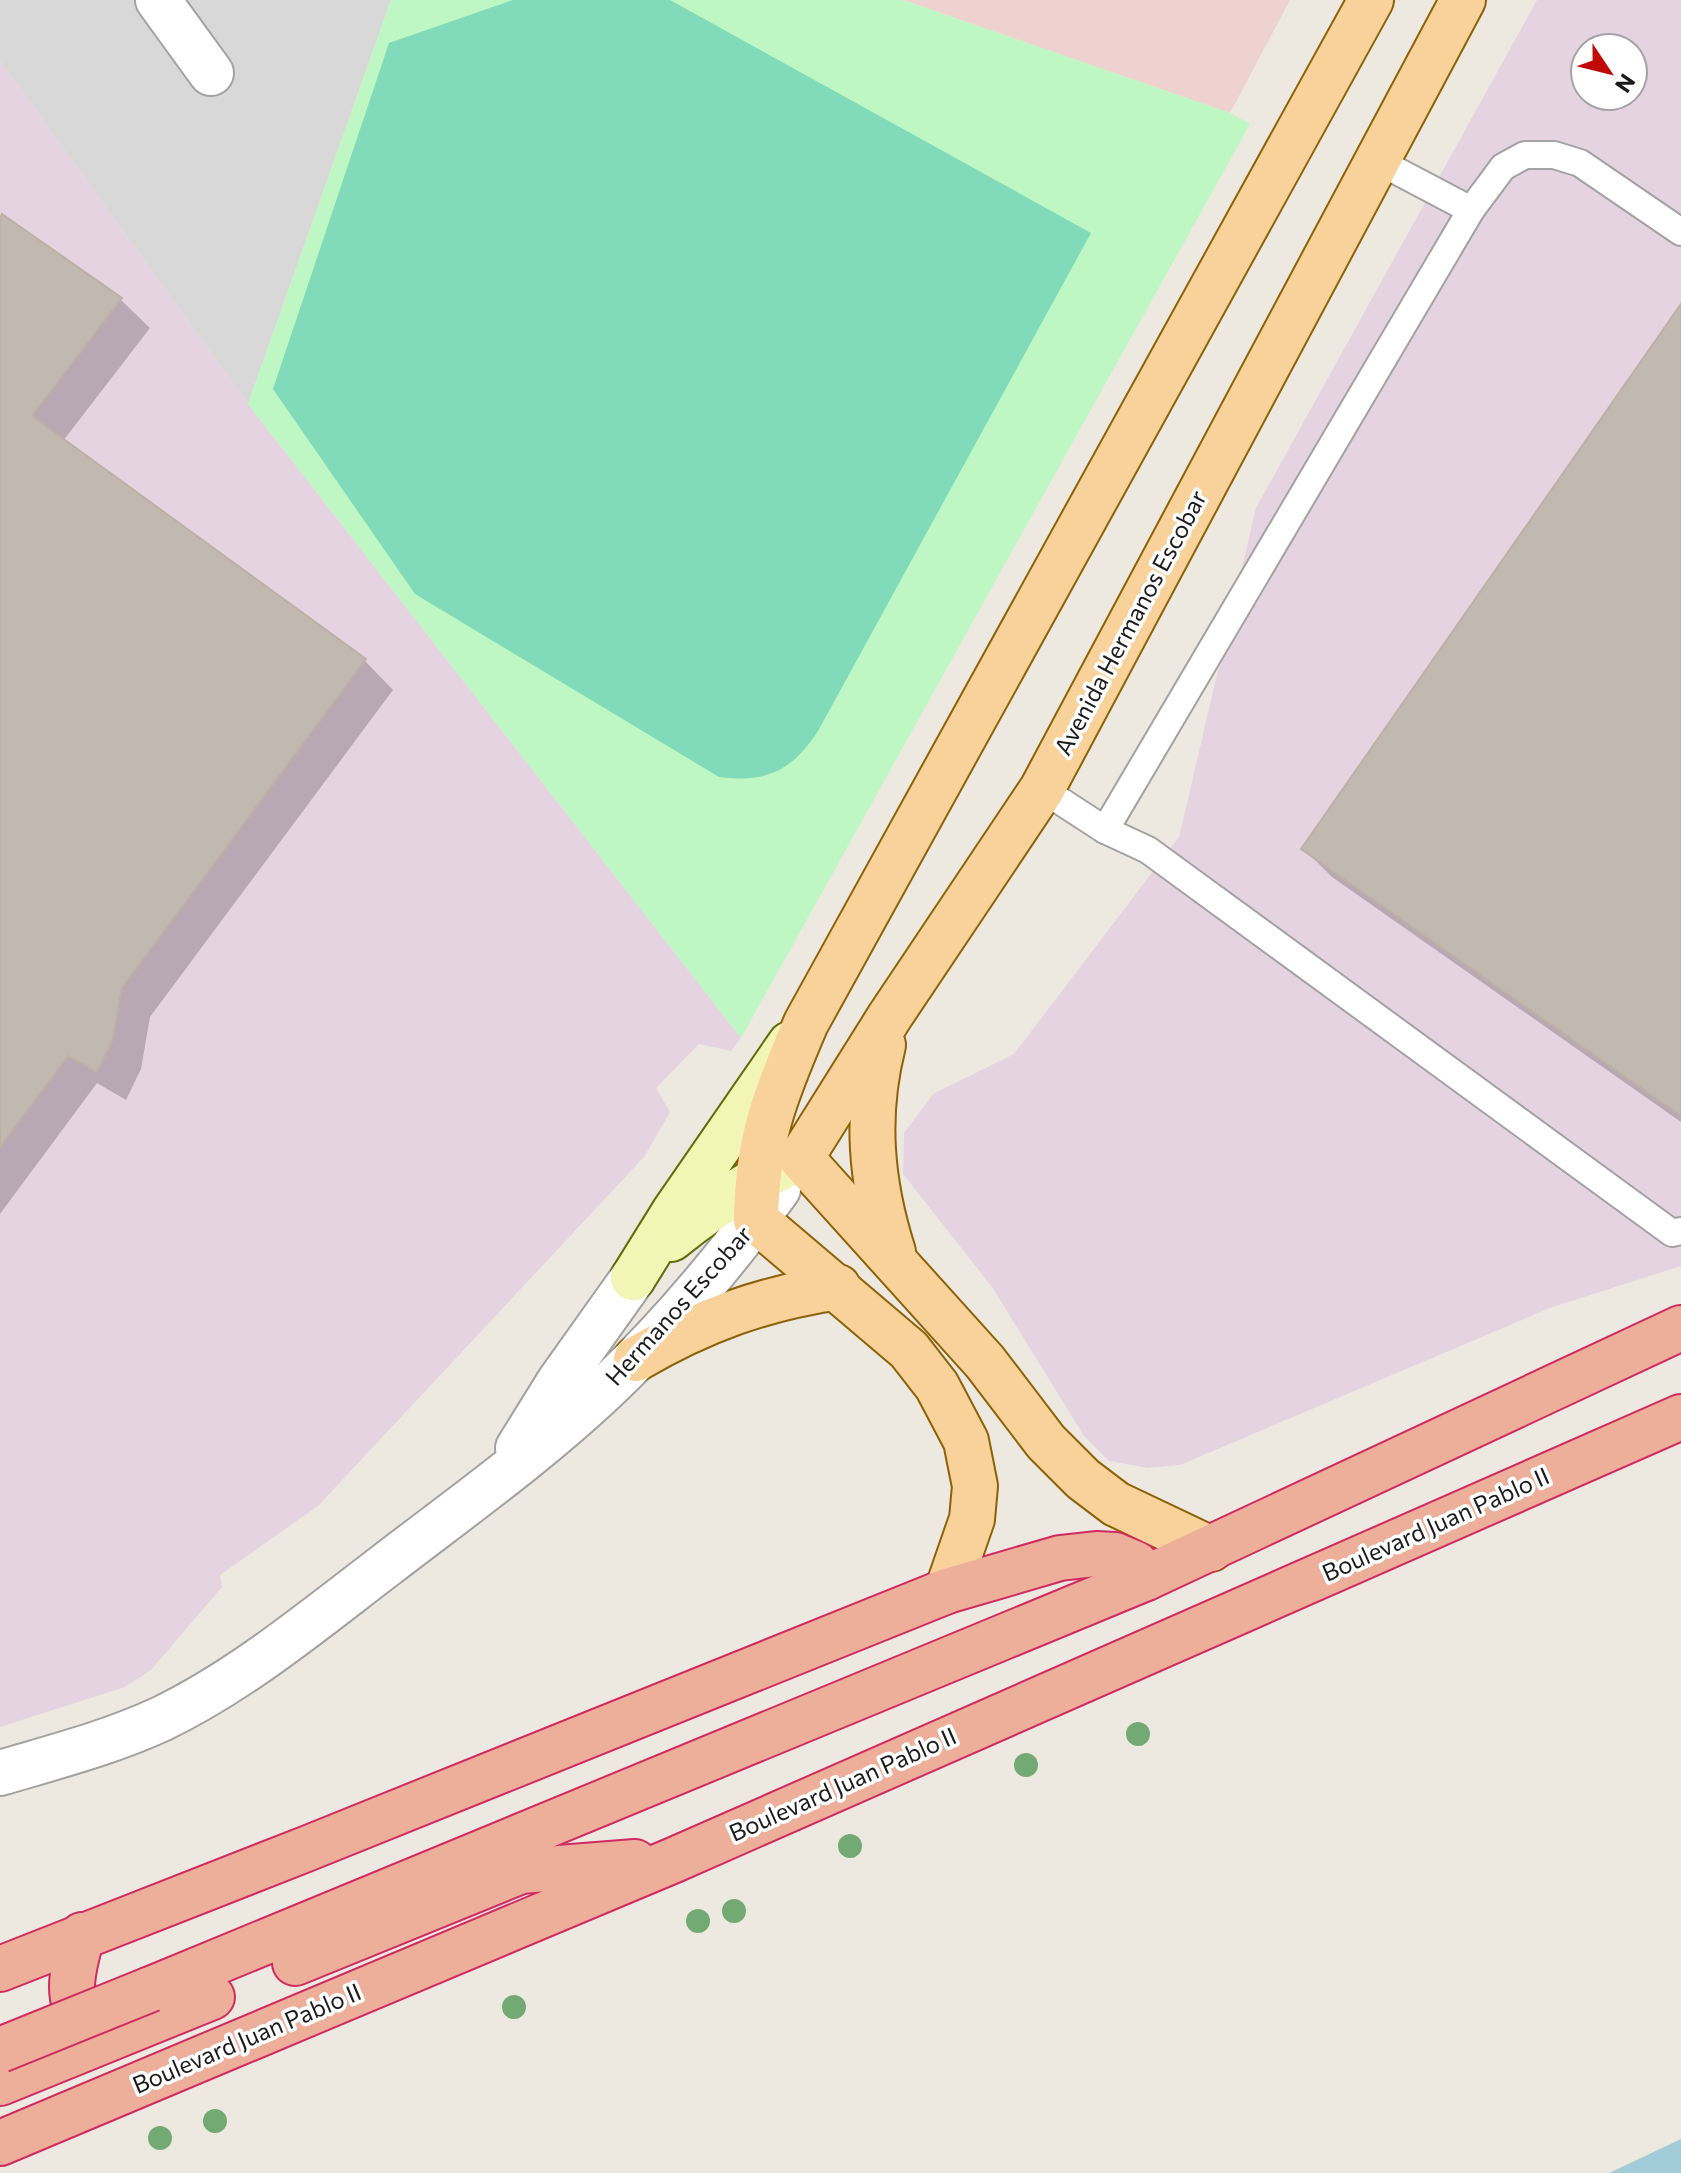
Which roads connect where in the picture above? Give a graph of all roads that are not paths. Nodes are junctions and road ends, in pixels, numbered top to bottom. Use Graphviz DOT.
graph roads {
  1 [pos="158,0"];
  2 [pos="1371,0"];
  3 [pos="1463,0"];
  4 [pos="211,73"];
  5 [pos="1378,161"];
  6 [pos="1471,210"];
  7 [pos="1681,232"];
  8 [pos="1042,789"];
  9 [pos="1105,830"];
  10 [pos="890,1016"];
  11 [pos="806,1023"];
  12 [pos="801,1158"];
  13 [pos="756,1199"];
  14 [pos="1681,1231"];
  15 [pos="896,1262"];
  16 [pos="633,1278"];
  17 [pos="838,1287"];
  18 [pos="1681,1328"];
  19 [pos="636,1359"];
  20 [pos="1681,1417"];
  21 [pos="502,1474"];
  22 [pos="1211,1549"];
  23 [pos="1146,1578"];
  24 [pos="947,1591"];
  25 [pos="0,1773"];
  26 [pos="674,1860"];
  27 [pos="82,1935"];
  28 [pos="0,1969"];
  29 [pos="121,2034"];
  30 [pos="0,2050"];
  31 [pos="0,2083"];
  32 [pos="0,2143"];
  1 -- 4 [label="street"];
  2 -- 11 [label="main road"];
  3 -- 5 [label="main road, Avenida Hermanos Escobar"];
  5 -- 6 [label="lane"];
  5 -- 8 [label="main road, Avenida Hermanos Escobar"];
  6 -- 7 [label="lane"];
  6 -- 9 [label="lane"];
  8 -- 9 [label="lane"];
  8 -- 10 [label="main road, Avenida Hermanos Escobar"];
  9 -- 14 [label="lane"];
  10 -- 12 [label="main road, Avenida Hermanos Escobar"];
  10 -- 15 [label="main road"];
  11 -- 13 [label="main road"];
  11 -- 16 [label="main road"];
  12 -- 13 [label="street, Avenida Hermanos Escobar"];
  12 -- 15 [label="main road"];
  13 -- 16 [label="main road"];
  13 -- 17 [label="main road, Hermanos Escobar"];
  13 -- 19 [label="street, Hermanos Escobar"];
  15 -- 22 [label="main road"];
  16 -- 21 [label="street, Hermanos Escobar"];
  17 -- 19 [label="main road"];
  17 -- 24 [label="main road, Hermanos Escobar"];
  18 -- 22 [label="highway"];
  19 -- 21 [label="street, Hermanos Escobar"];
  20 -- 26 [label="highway, Boulevard Juan Pablo II"];
  21 -- 25 [label="street, Hermanos Escobar"];
  22 -- 23 [label="highway"];
  23 -- 24 [label="highway"];
  23 -- 30 [label="highway, bridge"];
  24 -- 27 [label="highway"];
  26 -- 29 [label="highway"];
  26 -- 32 [label="highway, Boulevard Juan Pablo II"];
  27 -- 28 [label="highway"];
  27 -- 29 [label="highway"];
  29 -- 31 [label="highway"];
}
